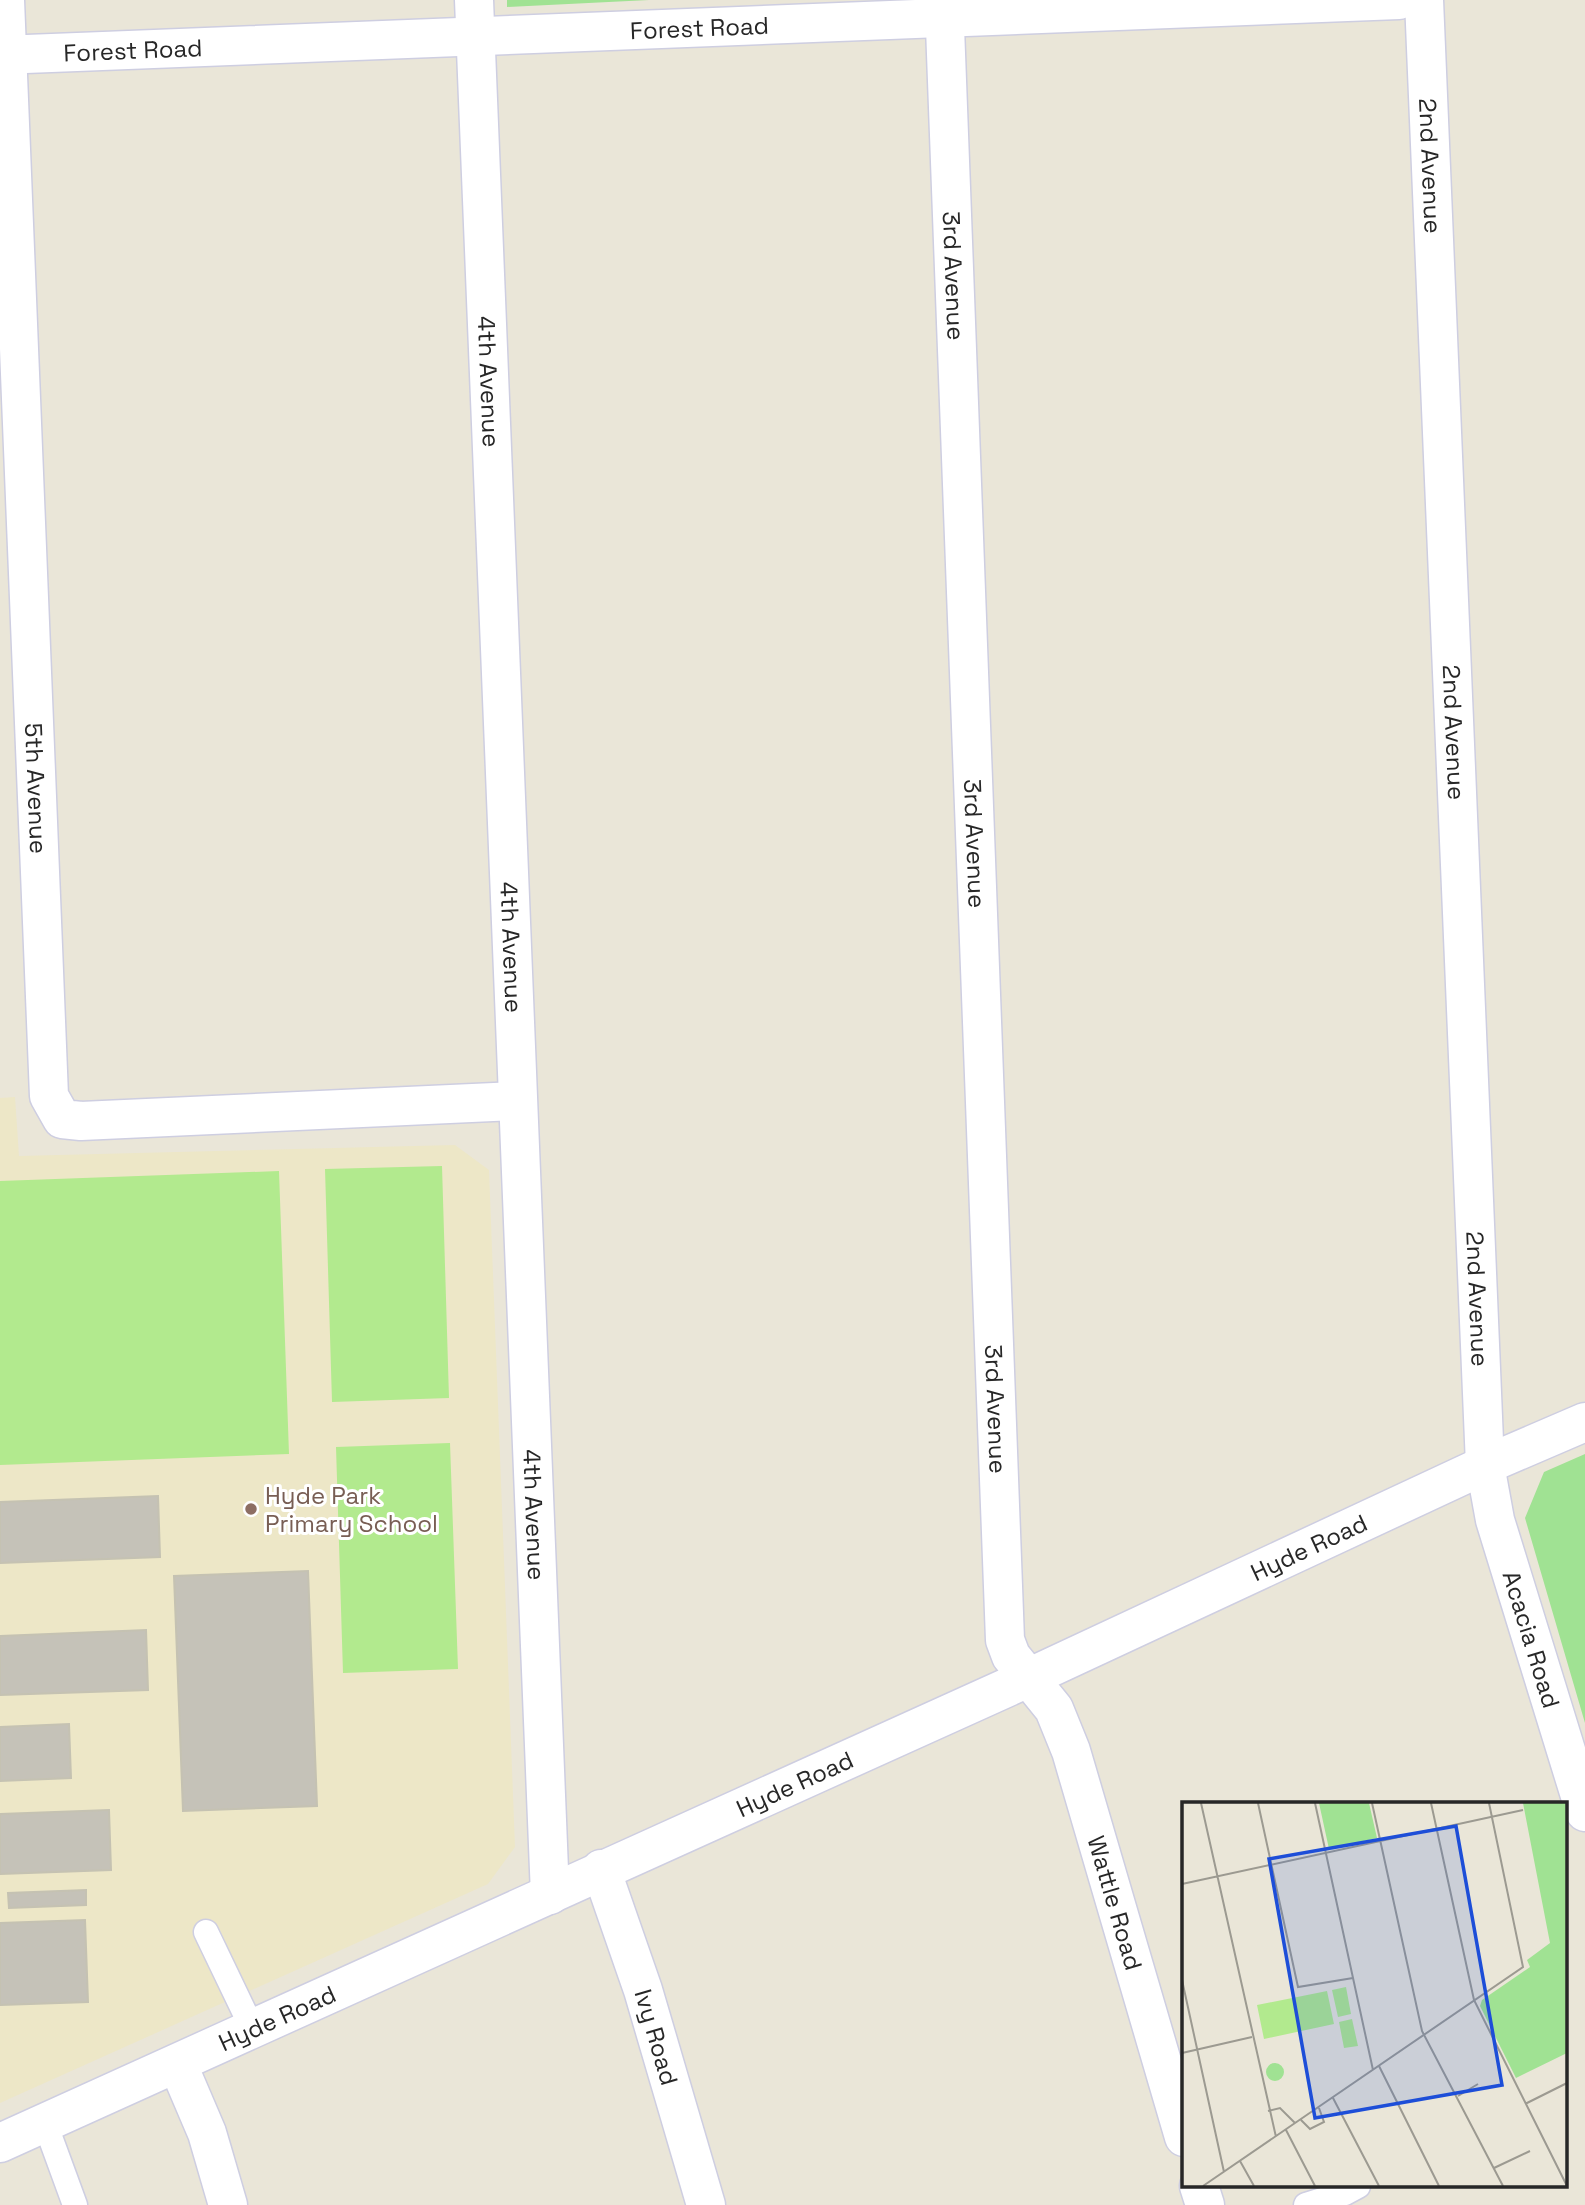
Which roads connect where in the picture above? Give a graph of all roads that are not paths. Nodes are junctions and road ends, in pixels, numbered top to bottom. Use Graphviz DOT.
graph roads {
  1 [pos="5,0"];
  2 [pos="1399,0"];
  3 [pos="1423,0"];
  4 [pos="945,9"];
  5 [pos="475,18"];
  6 [pos="4,55"];
  7 [pos="517,1101"];
  8 [pos="1585,1422"];
  9 [pos="1485,1465"];
  10 [pos="1028,1678"];
  11 [pos="1585,1812"];
  12 [pos="601,1869"];
  13 [pos="550,1895"];
  14 [pos="206,1931"];
  15 [pos="253,2030"];
  16 [pos="178,2064"];
  17 [pos="45,2123"];
  18 [pos="1182,2130"];
  19 [pos="0,2143"];
  20 [pos="1200,2188"];
  21 [pos="1354,2188"];
  22 [pos="75,2205"];
  23 [pos="228,2205"];
  24 [pos="706,2205"];
  25 [pos="1205,2205"];
  26 [pos="1306,2205"];
  1 -- 6 [label="street, 5th Avenue"];
  2 -- 4 [label="street, Forest Road"];
  3 -- 9 [label="street, 2nd Avenue"];
  4 -- 5 [label="street, Forest Road"];
  4 -- 10 [label="street, 3rd Avenue"];
  5 -- 6 [label="street, Forest Road"];
  5 -- 7 [label="street, 4th Avenue"];
  6 -- 7 [label="street, 5th Avenue"];
  7 -- 13 [label="street, 4th Avenue"];
  8 -- 9 [label="street, Hyde Road"];
  9 -- 10 [label="street, Hyde Road"];
  9 -- 11 [label="street, Acacia Road"];
  10 -- 12 [label="street, Hyde Road"];
  10 -- 18 [label="street, Wattle Road"];
  12 -- 13 [label="street, Hyde Road"];
  12 -- 24 [label="street, Ivy Road"];
  13 -- 15 [label="street, Hyde Road"];
  14 -- 15 [label="lane"];
  15 -- 16 [label="street, Hyde Road"];
  16 -- 17 [label="street, Hyde Road"];
  16 -- 23 [label="street"];
  17 -- 19 [label="street, Hyde Road"];
  17 -- 22 [label="lane"];
  20 -- 25 [label="street"];
  21 -- 26 [label="lane"];
}
